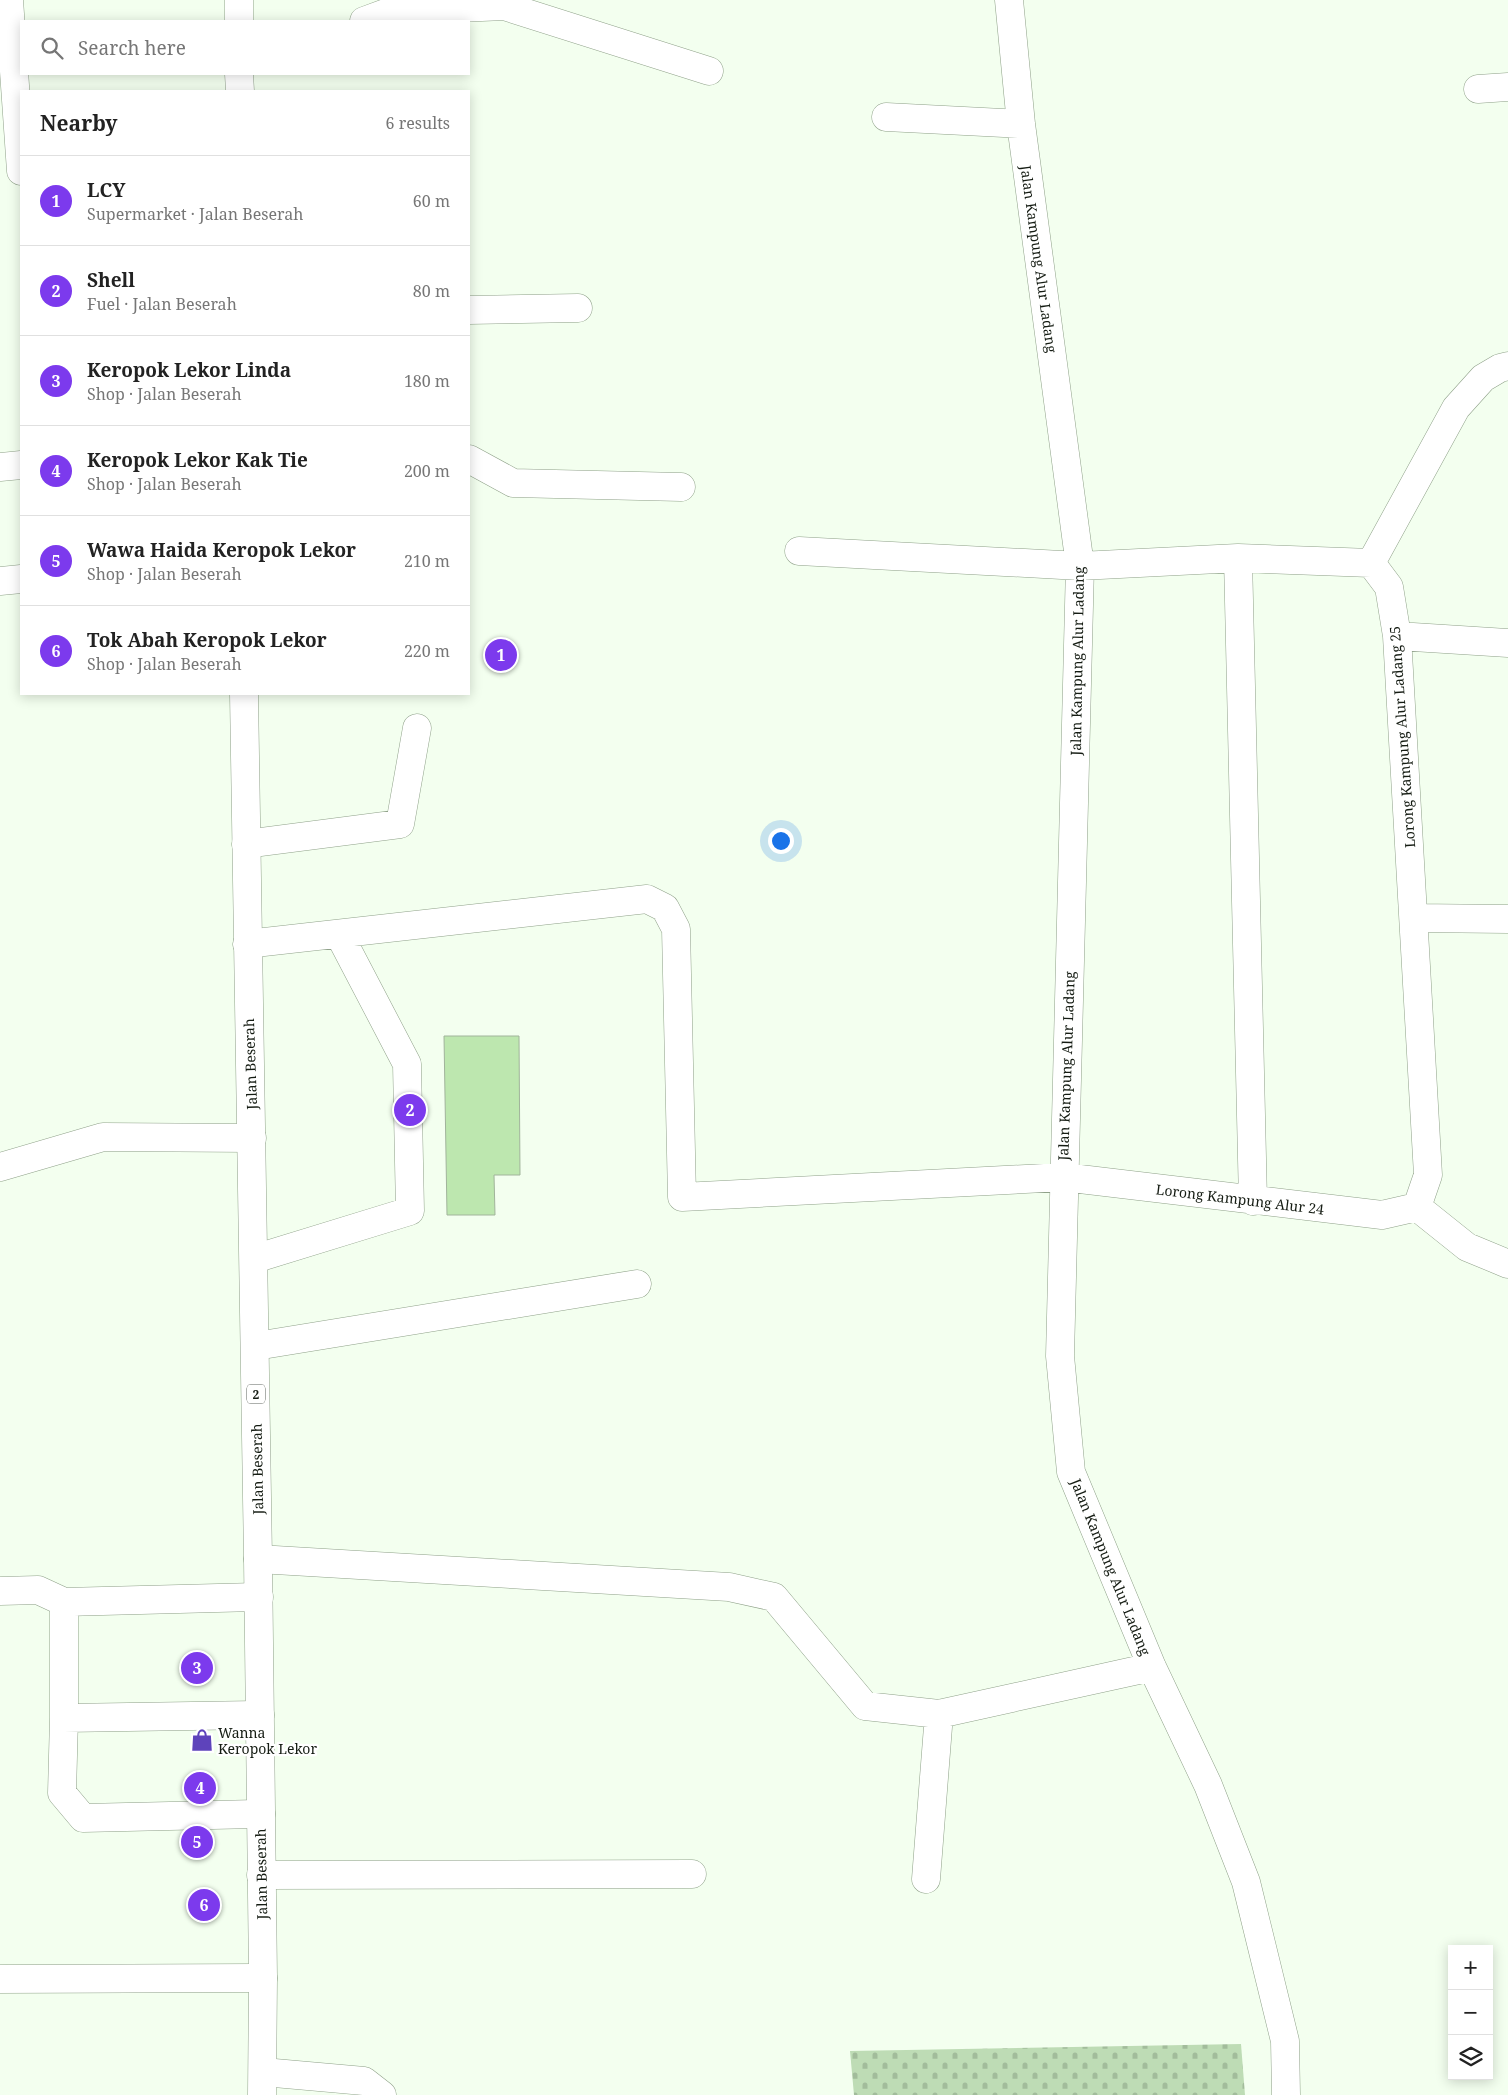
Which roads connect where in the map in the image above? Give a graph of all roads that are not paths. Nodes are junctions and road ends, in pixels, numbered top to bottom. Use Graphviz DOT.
graph roads {
  1 [pos="9,0"];
  2 [pos="239,0"];
  3 [pos="1009,0"];
  4 [pos="239,20"];
  5 [pos="367,20"];
  6 [pos="709,71"];
  7 [pos="240,75"];
  8 [pos="1508,87"];
  9 [pos="1478,89"];
  10 [pos="240,90"];
  11 [pos="886,117"];
  12 [pos="1022,124"];
  13 [pos="20,157"];
  14 [pos="578,308"];
  15 [pos="470,310"];
  16 [pos="1508,366"];
  17 [pos="470,460"];
  18 [pos="20,465"];
  19 [pos="0,467"];
  20 [pos="681,487"];
  21 [pos="799,551"];
  22 [pos="1238,558"];
  23 [pos="1371,563"];
  24 [pos="1080,566"];
  25 [pos="20,580"];
  26 [pos="0,581"];
  27 [pos="1397,636"];
  28 [pos="1508,642"];
  29 [pos="244,695"];
  30 [pos="417,728"];
  31 [pos="246,844"];
  32 [pos="1414,918"];
  33 [pos="1508,919"];
  34 [pos="339,934"];
  35 [pos="247,944"];
  36 [pos="252,1138"];
  37 [pos="0,1167"];
  38 [pos="1063,1177"];
  39 [pos="1253,1201"];
  40 [pos="1417,1207"];
  41 [pos="254,1259"];
  42 [pos="1508,1264"];
  43 [pos="637,1284"];
  44 [pos="256,1346"];
  45 [pos="258,1560"];
  46 [pos="0,1591"];
  47 [pos="259,1596"];
  48 [pos="64,1602"];
  49 [pos="1152,1667"];
  50 [pos="939,1714"];
  51 [pos="260,1715"];
  52 [pos="64,1718"];
  53 [pos="261,1814"];
  54 [pos="261,1874"];
  55 [pos="692,1874"];
  56 [pos="926,1879"];
  57 [pos="263,1978"];
  58 [pos="0,1979"];
  59 [pos="262,2083"];
  60 [pos="382,2095"];
  61 [pos="1286,2095"];
  1 -- 13 [label="main road"];
  2 -- 4 [label="main road"];
  3 -- 12 [label="main road, Jalan Kampung Alur Ladang"];
  5 -- 6 [label="main road"];
  7 -- 10 [label="main road"];
  8 -- 9 [label="main road"];
  11 -- 12 [label="main road"];
  12 -- 24 [label="main road, Jalan Kampung Alur Ladang"];
  14 -- 15 [label="main road"];
  16 -- 23 [label="main road"];
  17 -- 20 [label="main road"];
  18 -- 19 [label="main road"];
  21 -- 24 [label="main road"];
  22 -- 23 [label="main road"];
  22 -- 24 [label="main road"];
  22 -- 39 [label="main road"];
  23 -- 27 [label="main road, Lorong Kampung Alur Ladang 25"];
  24 -- 38 [label="main road, Jalan Kampung Alur Ladang"];
  25 -- 26 [label="main road"];
  27 -- 28 [label="main road"];
  27 -- 32 [label="main road, Lorong Kampung Alur Ladang 25"];
  29 -- 31 [label="main road, Jalan Beserah / 2"];
  30 -- 31 [label="main road"];
  31 -- 35 [label="main road, Jalan Beserah / 2"];
  32 -- 33 [label="main road"];
  32 -- 40 [label="main road, Lorong Kampung Alur Ladang 25"];
  34 -- 35 [label="main road"];
  34 -- 38 [label="main road, Lorong Kampung Alur 24"];
  34 -- 41 [label="main road"];
  35 -- 36 [label="main road, Jalan Beserah / 2"];
  36 -- 37 [label="main road"];
  36 -- 41 [label="main road, Jalan Beserah / 2"];
  38 -- 39 [label="main road, Lorong Kampung Alur 24"];
  38 -- 49 [label="main road, Jalan Kampung Alur Ladang"];
  39 -- 40 [label="main road, Lorong Kampung Alur 24"];
  40 -- 42 [label="main road"];
  41 -- 44 [label="main road, Jalan Beserah / 2"];
  43 -- 44 [label="main road"];
  44 -- 45 [label="main road, Jalan Beserah / 2"];
  45 -- 47 [label="main road, Jalan Beserah / 2"];
  45 -- 50 [label="main road"];
  46 -- 48 [label="main road"];
  47 -- 48 [label="main road"];
  47 -- 51 [label="main road, Jalan Beserah / 2"];
  48 -- 52 [label="main road"];
  49 -- 50 [label="main road"];
  49 -- 61 [label="main road, Jalan Kampung Alur Ladang"];
  50 -- 56 [label="main road"];
  51 -- 52 [label="main road"];
  51 -- 53 [label="main road, Jalan Beserah / 2"];
  52 -- 53 [label="main road"];
  53 -- 54 [label="main road, Jalan Beserah / 2"];
  54 -- 55 [label="main road"];
  54 -- 57 [label="main road, Jalan Beserah / 2"];
  57 -- 58 [label="main road"];
  57 -- 59 [label="main road, Jalan Beserah / 2"];
  59 -- 60 [label="main road"];
}
